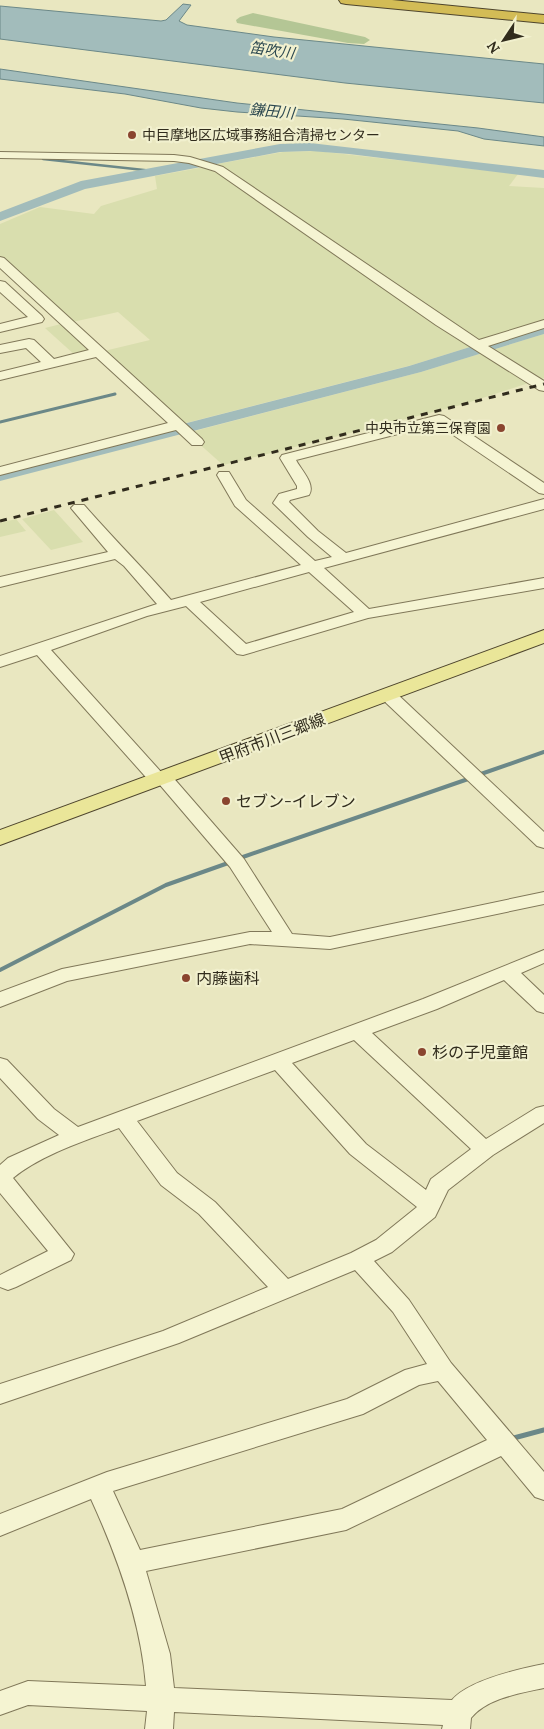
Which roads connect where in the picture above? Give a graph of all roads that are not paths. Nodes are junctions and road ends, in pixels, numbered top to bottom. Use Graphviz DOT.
graph roads {
  1 [pos="346,0"];
  2 [pos="544,19"];
  3 [pos="0,155"];
  4 [pos="0,261"];
  5 [pos="0,285"];
  6 [pos="36,293"];
  7 [pos="14,298"];
  8 [pos="0,301"];
  9 [pos="544,324"];
  10 [pos="0,328"];
  11 [pos="544,334"];
  12 [pos="0,349"];
  13 [pos="482,349"];
  14 [pos="100,352"];
  15 [pos="51,364"];
  16 [pos="0,376"];
  17 [pos="544,387"];
  18 [pos="0,471"];
  19 [pos="224,475"];
  20 [pos="544,490"];
  21 [pos="544,504"];
  22 [pos="79,508"];
  23 [pos="118,554"];
  24 [pos="344,558"];
  25 [pos="311,568"];
  26 [pos="0,582"];
  27 [pos="544,583"];
  28 [pos="189,600"];
  29 [pos="167,606"];
  30 [pos="366,614"];
  31 [pos="544,636"];
  32 [pos="40,648"];
  33 [pos="0,662"];
  34 [pos="388,694"];
  35 [pos="161,779"];
  36 [pos="0,838"];
  37 [pos="544,842"];
  38 [pos="544,898"];
  39 [pos="283,938"];
  40 [pos="544,956"];
  41 [pos="507,972"];
  42 [pos="0,1000"];
  43 [pos="544,1006"];
  44 [pos="357,1031"];
  45 [pos="278,1060"];
  46 [pos="0,1065"];
  47 [pos="544,1113"];
  48 [pos="122,1118"];
  49 [pos="75,1136"];
  50 [pos="485,1150"];
  51 [pos="0,1177"];
  52 [pos="430,1205"];
  53 [pos="359,1259"];
  54 [pos="8,1282"];
  55 [pos="283,1289"];
  56 [pos="443,1370"];
  57 [pos="0,1394"];
  58 [pos="503,1444"];
  59 [pos="98,1486"];
  60 [pos="544,1490"];
  61 [pos="0,1525"];
  62 [pos="131,1563"];
  63 [pos="544,1676"];
  64 [pos="161,1699"];
  65 [pos="0,1703"];
  66 [pos="458,1721"];
  67 [pos="159,1729"];
  1 -- 2 [label="highway"];
  3 -- 13 [label="street"];
  4 -- 6 [label="street"];
  5 -- 7 [label="street"];
  6 -- 7 [label="street"];
  6 -- 14 [label="street"];
  7 -- 8 [label="street"];
  7 -- 10 [label="street"];
  9 -- 13 [label="street"];
  11 -- 13 [label="street"];
  12 -- 15 [label="street"];
  13 -- 17 [label="street"];
  14 -- 15 [label="street"];
  14 -- 18 [label="street"];
  15 -- 16 [label="street"];
  19 -- 25 [label="street"];
  20 -- 24 [label="street"];
  21 -- 24 [label="street"];
  22 -- 23 [label="street"];
  23 -- 26 [label="street"];
  23 -- 29 [label="street"];
  24 -- 25 [label="street"];
  25 -- 28 [label="street"];
  25 -- 30 [label="street"];
  27 -- 30 [label="street"];
  28 -- 29 [label="street"];
  28 -- 30 [label="street"];
  29 -- 32 [label="street"];
  31 -- 34 [label="main road, 甲府市川三郷線"];
  32 -- 33 [label="street"];
  32 -- 35 [label="street"];
  34 -- 35 [label="main road, 甲府市川三郷線"];
  34 -- 37 [label="street"];
  35 -- 36 [label="main road, 甲府市川三郷線"];
  35 -- 39 [label="street"];
  38 -- 39 [label="street"];
  39 -- 42 [label="street"];
  40 -- 41 [label="street"];
  41 -- 43 [label="street"];
  41 -- 44 [label="street"];
  44 -- 45 [label="street"];
  44 -- 50 [label="street"];
  45 -- 48 [label="street"];
  45 -- 52 [label="street"];
  46 -- 49 [label="street"];
  47 -- 50 [label="street"];
  48 -- 49 [label="street"];
  48 -- 55 [label="street"];
  49 -- 51 [label="street"];
  50 -- 52 [label="street"];
  51 -- 54 [label="street"];
  52 -- 53 [label="street"];
  53 -- 55 [label="street"];
  53 -- 56 [label="street"];
  55 -- 57 [label="street"];
  56 -- 58 [label="street"];
  56 -- 59 [label="street"];
  58 -- 60 [label="street"];
  58 -- 62 [label="street"];
  59 -- 61 [label="street"];
  59 -- 62 [label="street"];
  62 -- 64 [label="street"];
  63 -- 66 [label="street"];
  64 -- 65 [label="street"];
  64 -- 66 [label="street"];
  64 -- 67 [label="street"];
}
